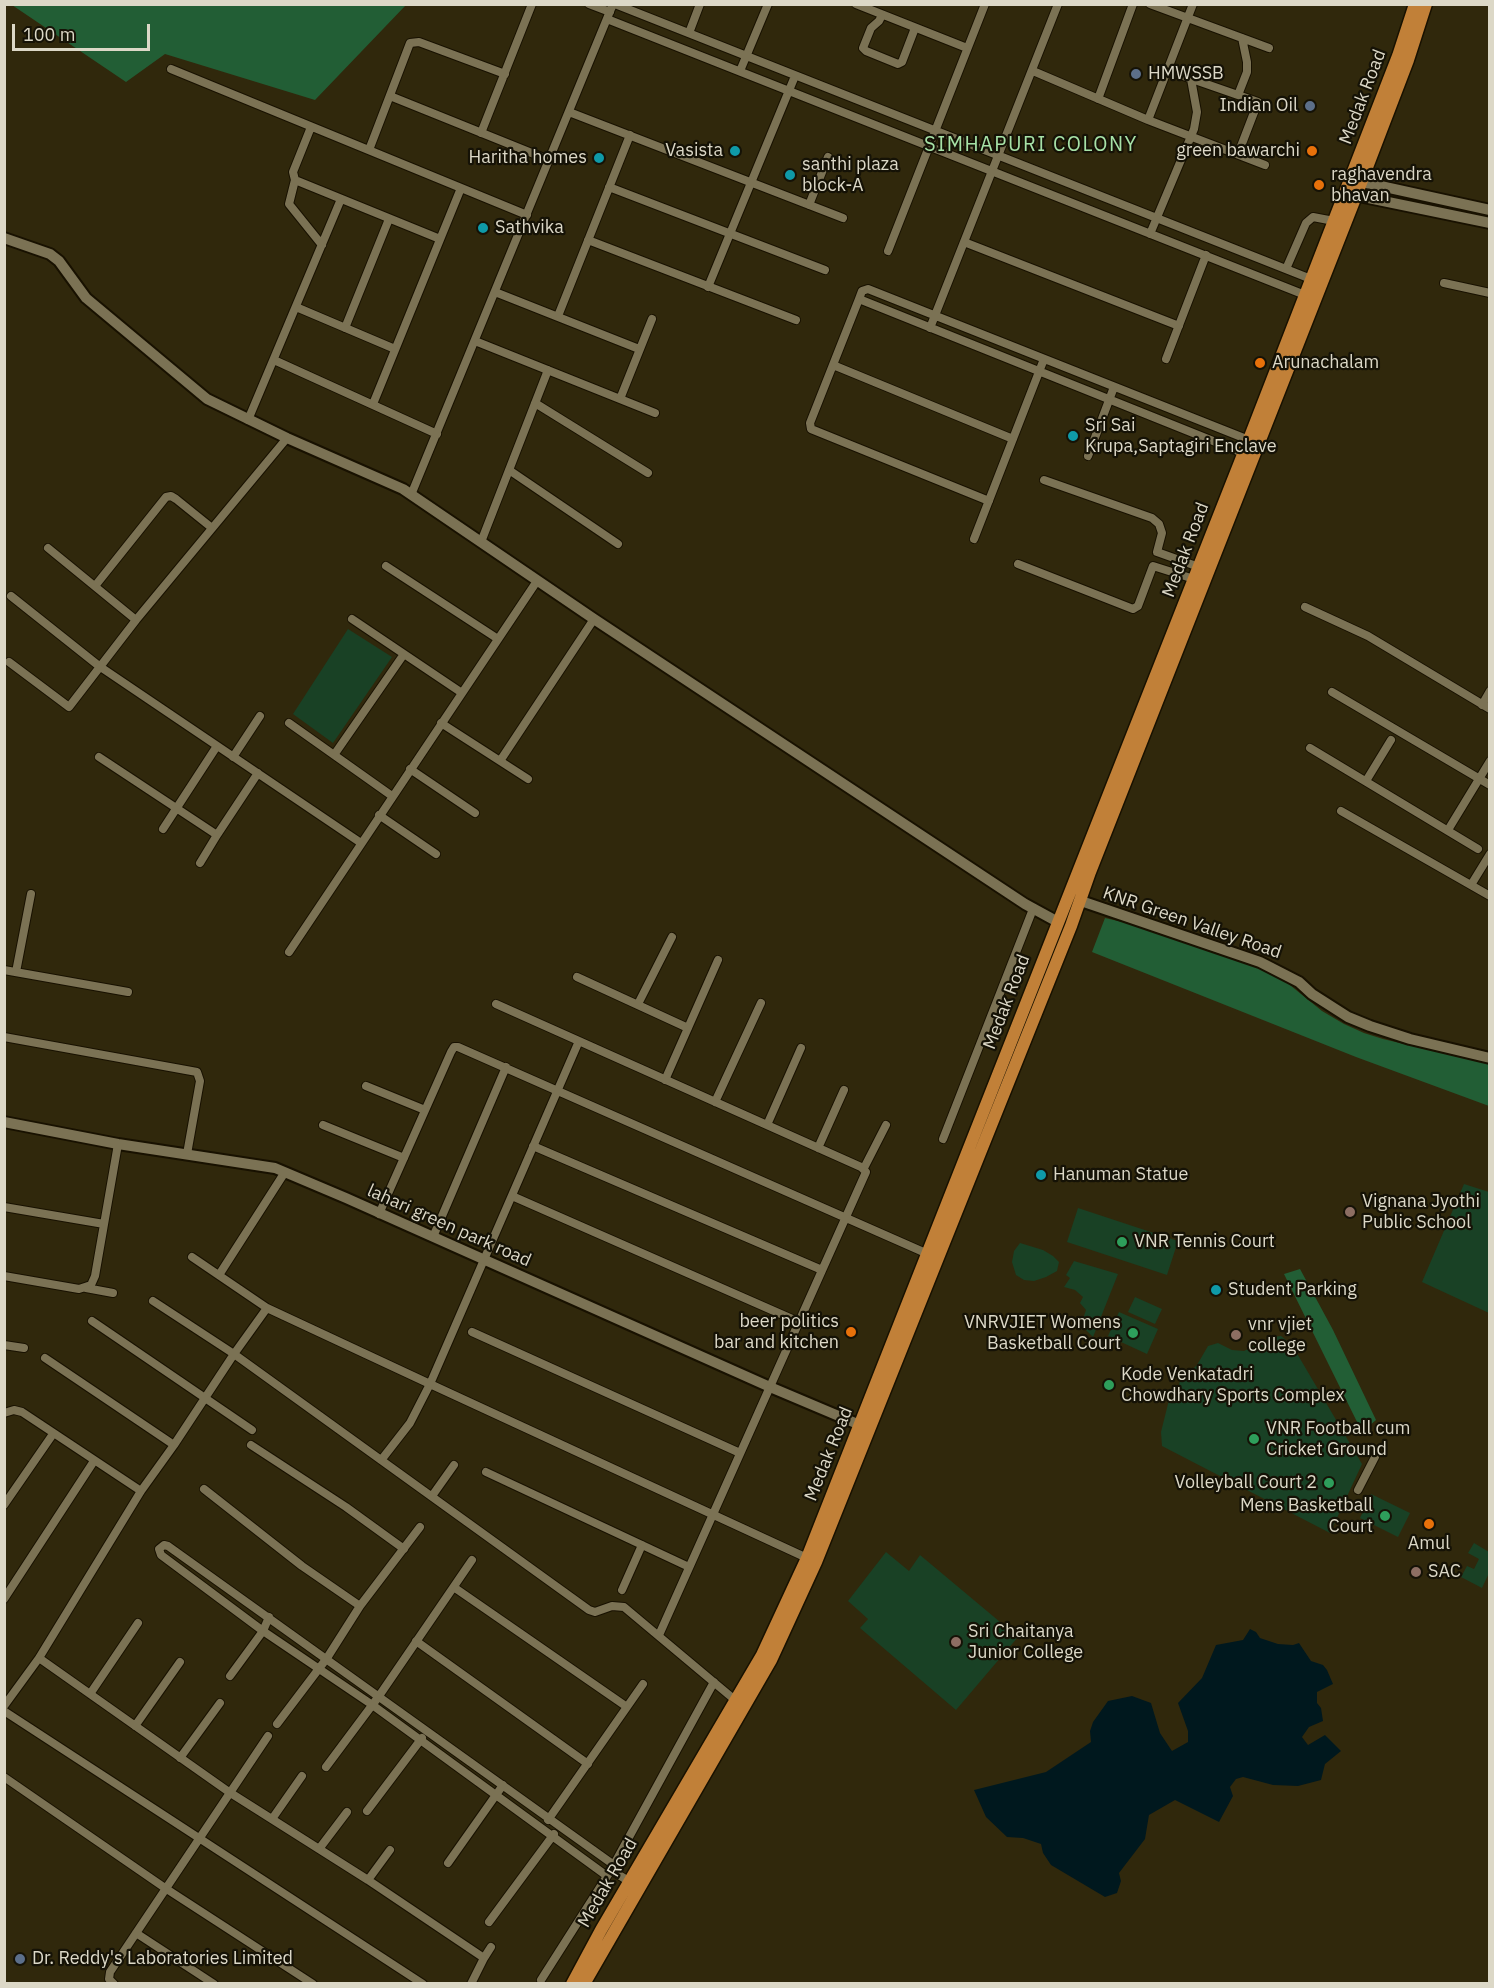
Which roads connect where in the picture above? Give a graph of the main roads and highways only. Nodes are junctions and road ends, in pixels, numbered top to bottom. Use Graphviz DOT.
graph roads {
  1 [pos="1415,4"];
  2 [pos="1426,4"];
  3 [pos="1355,181"];
  4 [pos="1350,195"];
  5 [pos="1140,730"];
  6 [pos="572,1983"];
  7 [pos="584,1983"];
  1 -- 3 [label="main road, Medak Road"];
  2 -- 3 [label="main road, Medak Road"];
  3 -- 4 [label="main road, Medak Road"];
  4 -- 5 [label="main road, Medak Road"];
  4 -- 5 [label="main road, Medak Road"];
  5 -- 6 [label="main road, Medak Road"];
  5 -- 7 [label="main road, Medak Road"];
}
